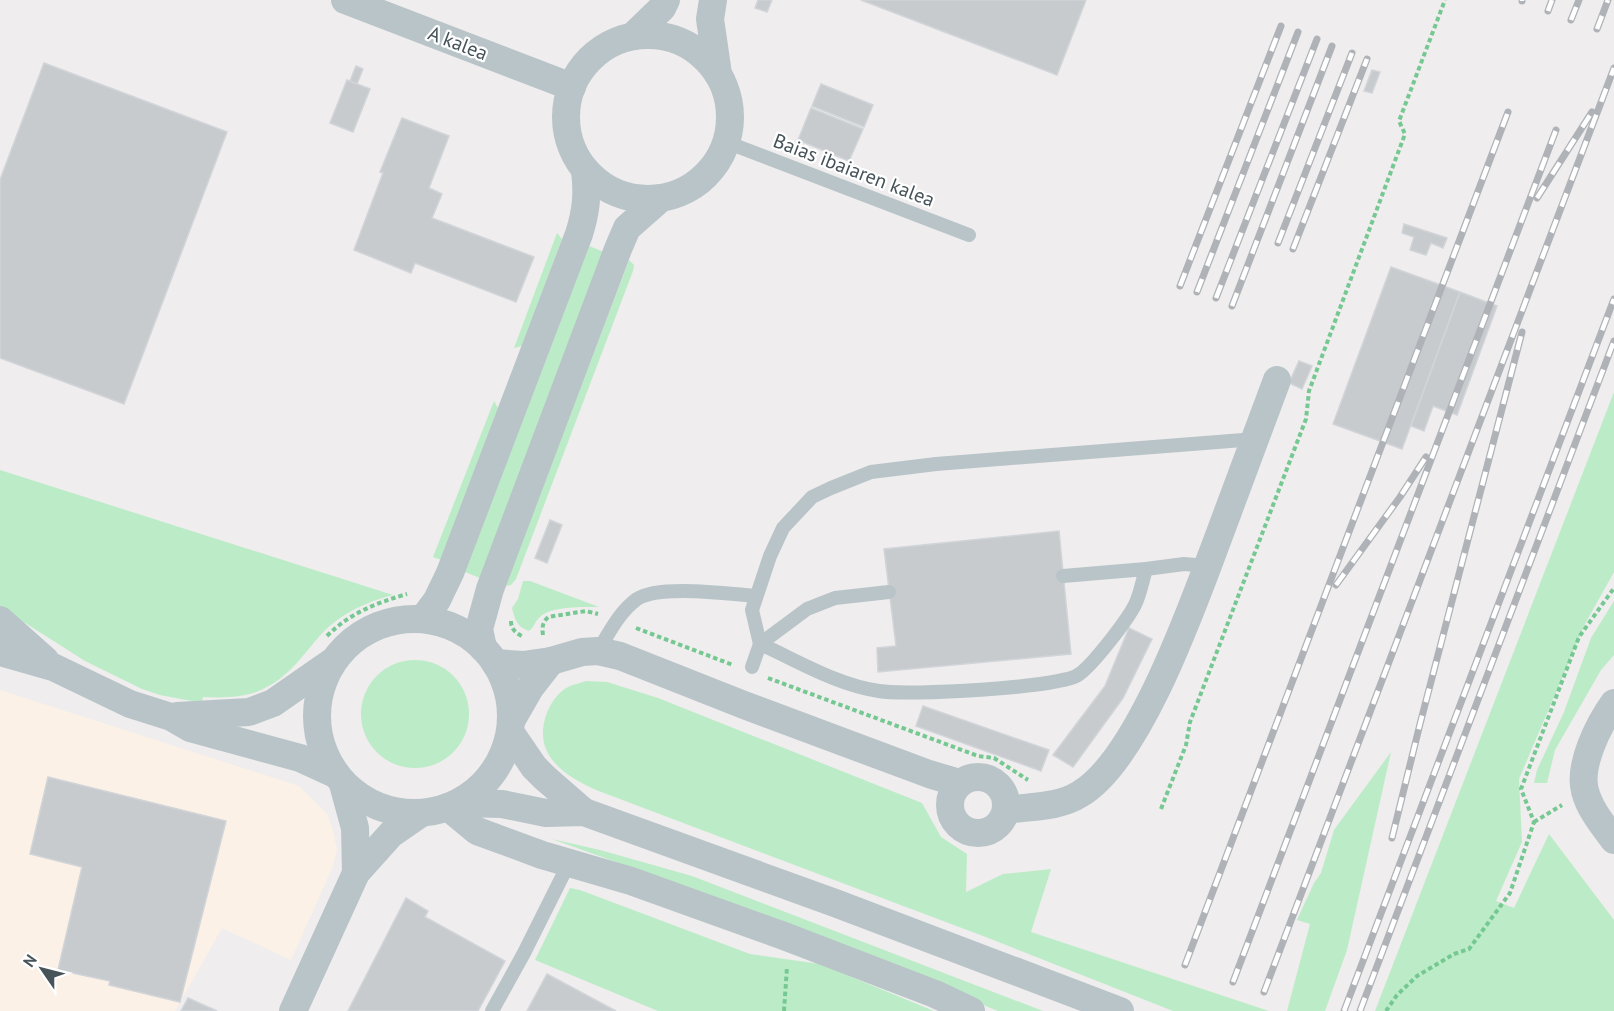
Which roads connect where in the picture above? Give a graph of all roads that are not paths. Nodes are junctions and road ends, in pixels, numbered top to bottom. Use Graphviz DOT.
graph roads {
  1 [pos="345,0"];
  2 [pos="666,0"];
  3 [pos="713,0"];
  4 [pos="633,36"];
  5 [pos="718,74"];
  6 [pos="572,87"];
  7 [pos="726,142"];
  8 [pos="585,171"];
  9 [pos="661,198"];
  10 [pos="969,235"];
  11 [pos="1277,380"];
  12 [pos="1256,439"];
  13 [pos="1208,566"];
  14 [pos="1146,569"];
  15 [pos="1064,576"];
  16 [pos="889,592"];
  17 [pos="756,596"];
  18 [pos="423,619"];
  19 [pos="0,620"];
  20 [pos="760,644"];
  21 [pos="598,651"];
  22 [pos="0,652"];
  23 [pos="489,655"];
  24 [pos="334,661"];
  25 [pos="551,661"];
  26 [pos="53,667"];
  27 [pos="752,667"];
  28 [pos="1614,703"];
  29 [pos="171,717"];
  30 [pos="510,726"];
  31 [pos="339,779"];
  32 [pos="954,794"];
  33 [pos="454,805"];
  34 [pos="1012,806"];
  35 [pos="584,812"];
  36 [pos="420,814"];
  37 [pos="1614,840"];
  38 [pos="569,863"];
  39 [pos="356,873"];
  40 [pos="293,1011"];
  41 [pos="492,1011"];
  42 [pos="971,1011"];
  43 [pos="1120,1011"];
  1 -- 6 [label="street, A kalea"];
  2 -- 4 [label="street"];
  3 -- 5 [label="street"];
  4 -- 5 [label="street"];
  4 -- 6 [label="street"];
  5 -- 7 [label="street"];
  6 -- 8 [label="street"];
  7 -- 9 [label="street"];
  7 -- 10 [label="lane, Baias ibaiaren kalea"];
  8 -- 9 [label="street"];
  8 -- 18 [label="street"];
  9 -- 23 [label="street"];
  11 -- 12 [label="street"];
  12 -- 13 [label="street"];
  12 -- 17 [label="lane"];
  13 -- 14 [label="lane"];
  13 -- 34 [label="street"];
  14 -- 15 [label="lane"];
  14 -- 20 [label="lane"];
  16 -- 20 [label="lane"];
  17 -- 20 [label="lane"];
  17 -- 21 [label="lane"];
  18 -- 23 [label="street"];
  18 -- 24 [label="street"];
  19 -- 26 [label="street"];
  20 -- 27 [label="lane"];
  21 -- 25 [label="street"];
  21 -- 32 [label="street"];
  22 -- 26 [label="street"];
  23 -- 25 [label="street"];
  23 -- 30 [label="street"];
  24 -- 29 [label="street"];
  24 -- 31 [label="street"];
  25 -- 30 [label="street"];
  26 -- 29 [label="street"];
  28 -- 37 [label="street"];
  29 -- 31 [label="street"];
  30 -- 33 [label="street"];
  30 -- 35 [label="street"];
  31 -- 36 [label="street"];
  31 -- 39 [label="street"];
  32 -- 34 [label="street"];
  32 -- 34 [label="street"];
  33 -- 35 [label="street"];
  33 -- 36 [label="street"];
  33 -- 38 [label="street"];
  35 -- 43 [label="street"];
  36 -- 39 [label="street"];
  38 -- 41 [label="lane"];
  38 -- 42 [label="street"];
  39 -- 40 [label="street"];
}
